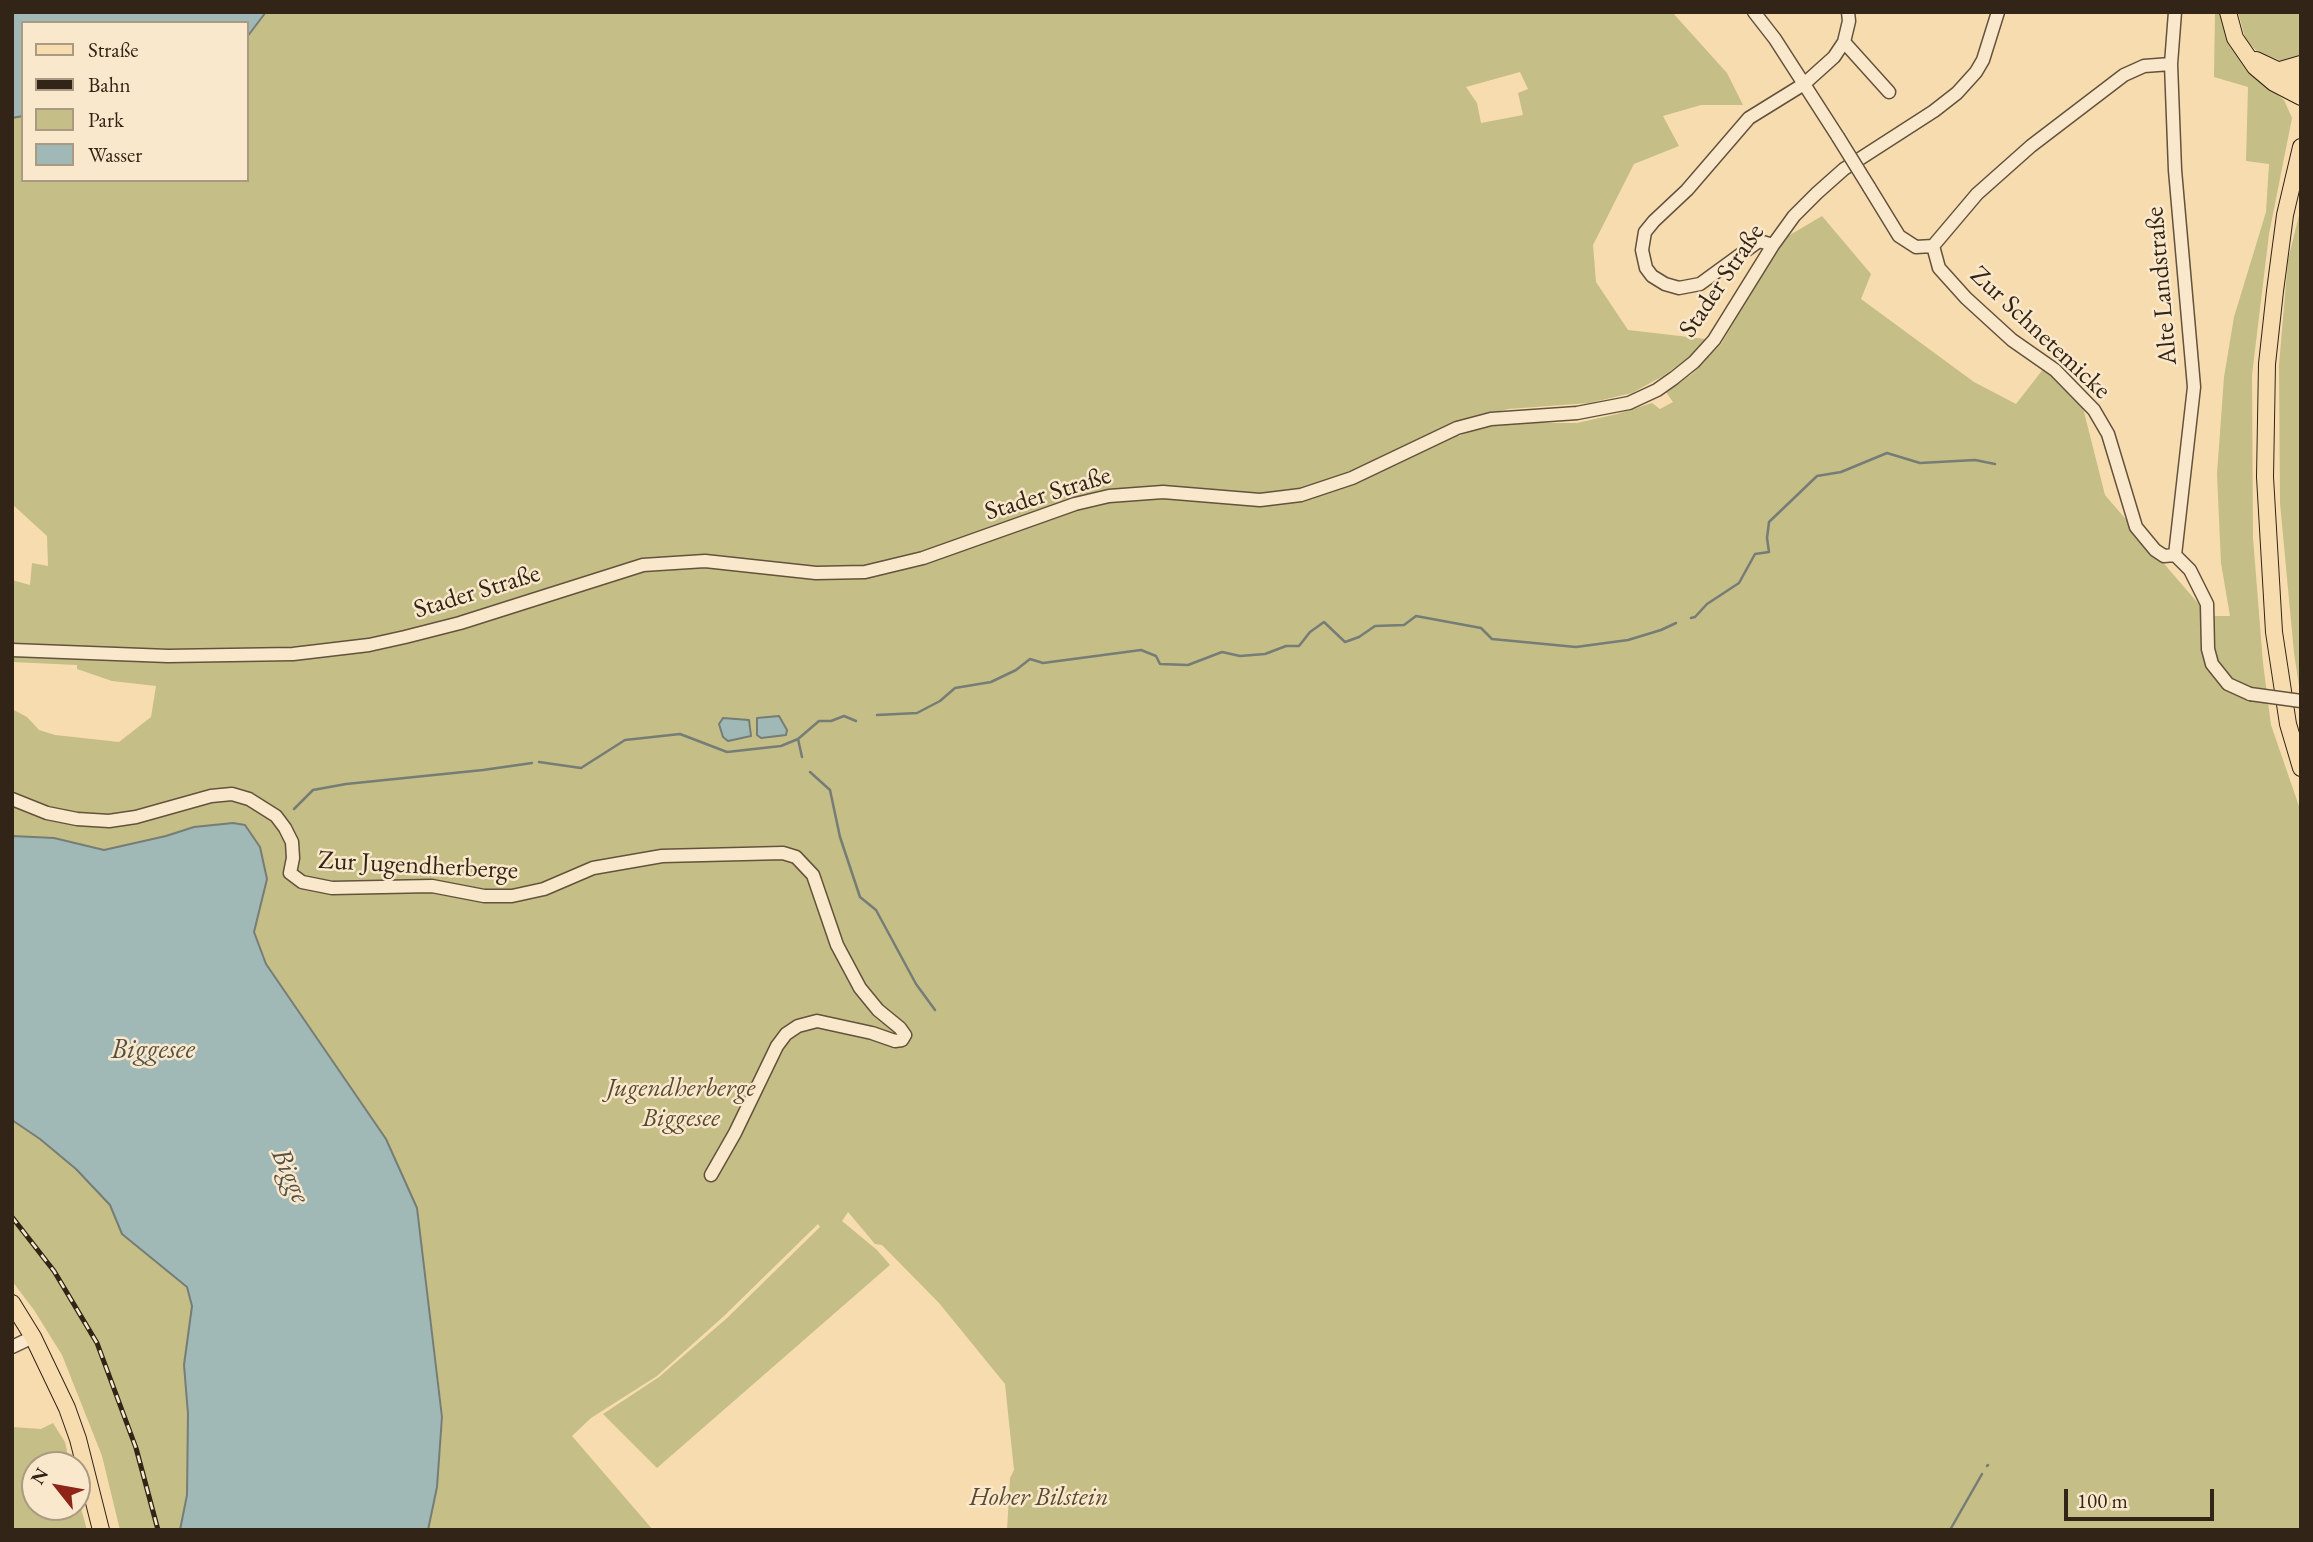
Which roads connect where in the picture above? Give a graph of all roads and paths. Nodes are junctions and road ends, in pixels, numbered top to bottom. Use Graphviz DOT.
graph roads {
  1 [pos="1754,12"];
  2 [pos="1848,12"];
  3 [pos="1998,12"];
  4 [pos="2175,12"];
  5 [pos="2228,12"];
  6 [pos="1844,42"];
  7 [pos="2245,54"];
  8 [pos="2171,64"];
  9 [pos="2301,64"];
  10 [pos="2277,71"];
  11 [pos="2301,81"];
  12 [pos="1804,84"];
  13 [pos="1889,92"];
  14 [pos="2301,97"];
  15 [pos="2301,147"];
  16 [pos="1773,245"];
  17 [pos="1933,246"];
  18 [pos="2175,555"];
  19 [pos="12,650"];
  20 [pos="2301,701"];
  21 [pos="2301,768"];
  22 [pos="12,799"];
  23 [pos="711,1175"];
  24 [pos="12,1303"];
  25 [pos="33,1336"];
  26 [pos="12,1348"];
  27 [pos="101,1530"];
  1 -- 12 [label="street"];
  2 -- 6 [label="street"];
  3 -- 16 [label="street, Stader Straße"];
  4 -- 8 [label="street, Alte Landstraße"];
  5 -- 7 [label="main road"];
  6 -- 12 [label="street"];
  6 -- 13 [label="street"];
  7 -- 10 [label="main road"];
  7 -- 14 [label="main road"];
  8 -- 17 [label="street"];
  8 -- 18 [label="street, Alte Landstraße"];
  9 -- 10 [label="main road"];
  10 -- 11 [label="main road"];
  12 -- 16 [label="street"];
  12 -- 17 [label="street, bridge"];
  15 -- 21 [label="main road"];
  16 -- 19 [label="street, Stader Straße"];
  17 -- 18 [label="street, Zur Schnetemicke"];
  18 -- 20 [label="street, bridge"];
  22 -- 23 [label="street, Zur Jugendherberge"];
  24 -- 25 [label="main road"];
  25 -- 26 [label="street"];
  25 -- 27 [label="main road"];
}
